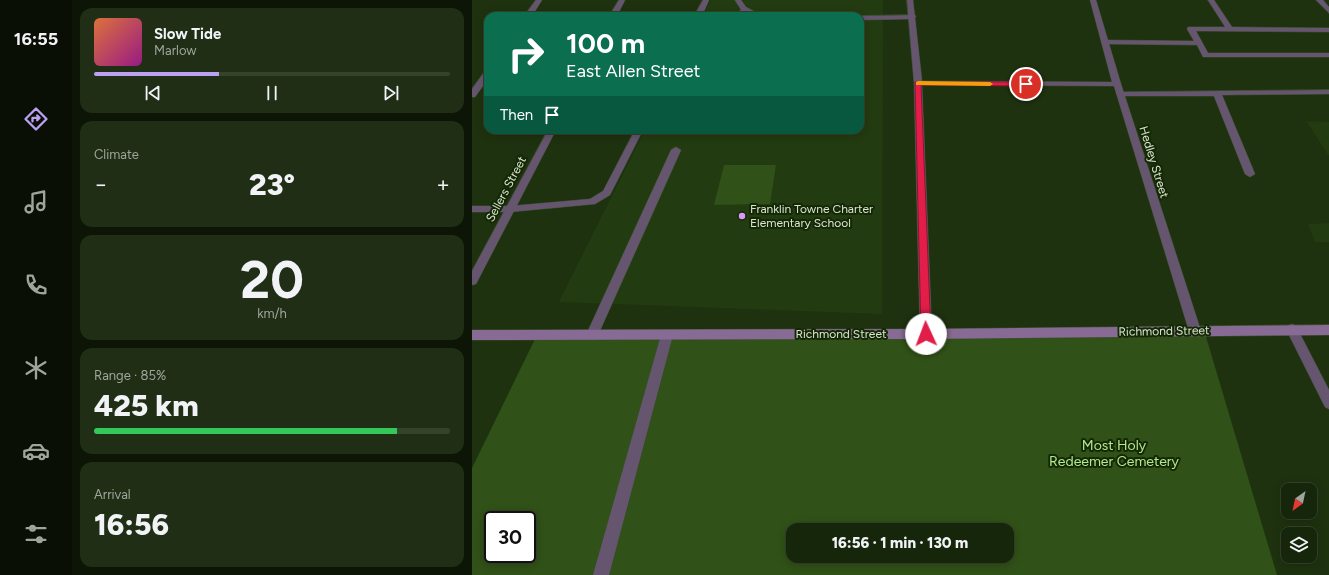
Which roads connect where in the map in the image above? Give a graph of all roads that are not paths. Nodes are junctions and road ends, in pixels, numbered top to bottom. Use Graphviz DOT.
graph roads {
  1 [pos="539,0"];
  2 [pos="622,0"];
  3 [pos="706,0"];
  4 [pos="738,0"];
  5 [pos="910,0"];
  6 [pos="1093,0"];
  7 [pos="1211,0"];
  8 [pos="1319,0"];
  9 [pos="745,10"];
  10 [pos="1329,11"];
  11 [pos="531,12"];
  12 [pos="615,12"];
  13 [pos="700,12"];
  14 [pos="742,12"];
  15 [pos="750,12"];
  16 [pos="912,17"];
  17 [pos="864,18"];
  18 [pos="1230,30"];
  19 [pos="1329,30"];
  20 [pos="1105,42"];
  21 [pos="1199,43"];
  22 [pos="1329,55"];
  23 [pos="484,78"];
  24 [pos="918,83"];
  25 [pos="1117,84"];
  26 [pos="1329,92"];
  27 [pos="1217,93"];
  28 [pos="1120,94"];
  29 [pos="472,95"];
  30 [pos="550,134"];
  31 [pos="638,134"];
  32 [pos="676,150"];
  33 [pos="1250,174"];
  34 [pos="472,209"];
  35 [pos="510,209"];
  36 [pos="472,281"];
  37 [pos="1292,329"];
  38 [pos="1329,330"];
  39 [pos="1195,331"];
  40 [pos="667,334"];
  41 [pos="926,334"];
  42 [pos="472,335"];
  43 [pos="592,335"];
  44 [pos="1329,403"];
  45 [pos="601,575"];
  1 -- 11 [label="street"];
  2 -- 12 [label="street"];
  3 -- 13 [label="street"];
  4 -- 9 [label="street"];
  5 -- 16 [label="street"];
  6 -- 20 [label="street, Hedley Street"];
  7 -- 18 [label="street"];
  8 -- 10 [label="street"];
  9 -- 14 [label="street"];
  9 -- 15 [label="street"];
  16 -- 17 [label="street"];
  16 -- 24 [label="street"];
  18 -- 19 [label="street"];
  18 -- 21 [label="street"];
  20 -- 21 [label="street"];
  20 -- 25 [label="street, Hedley Street"];
  21 -- 22 [label="street"];
  23 -- 29 [label="street"];
  24 -- 25 [label="street"];
  24 -- 41 [label="street"];
  25 -- 28 [label="street, Hedley Street"];
  26 -- 27 [label="street"];
  27 -- 28 [label="street"];
  27 -- 33 [label="street"];
  28 -- 39 [label="street, Hedley Street"];
  30 -- 35 [label="street, Sellers Street"];
  31 -- 35 [label="street"];
  32 -- 43 [label="street"];
  34 -- 35 [label="street"];
  35 -- 36 [label="street, Sellers Street"];
  37 -- 38 [label="main road, Richmond Street"];
  37 -- 39 [label="main road, Richmond Street"];
  37 -- 44 [label="street"];
  39 -- 41 [label="main road, Richmond Street"];
  40 -- 41 [label="main road, Richmond Street"];
  40 -- 43 [label="main road, Richmond Street"];
  40 -- 45 [label="street"];
  42 -- 43 [label="main road, Richmond Street"];
}
